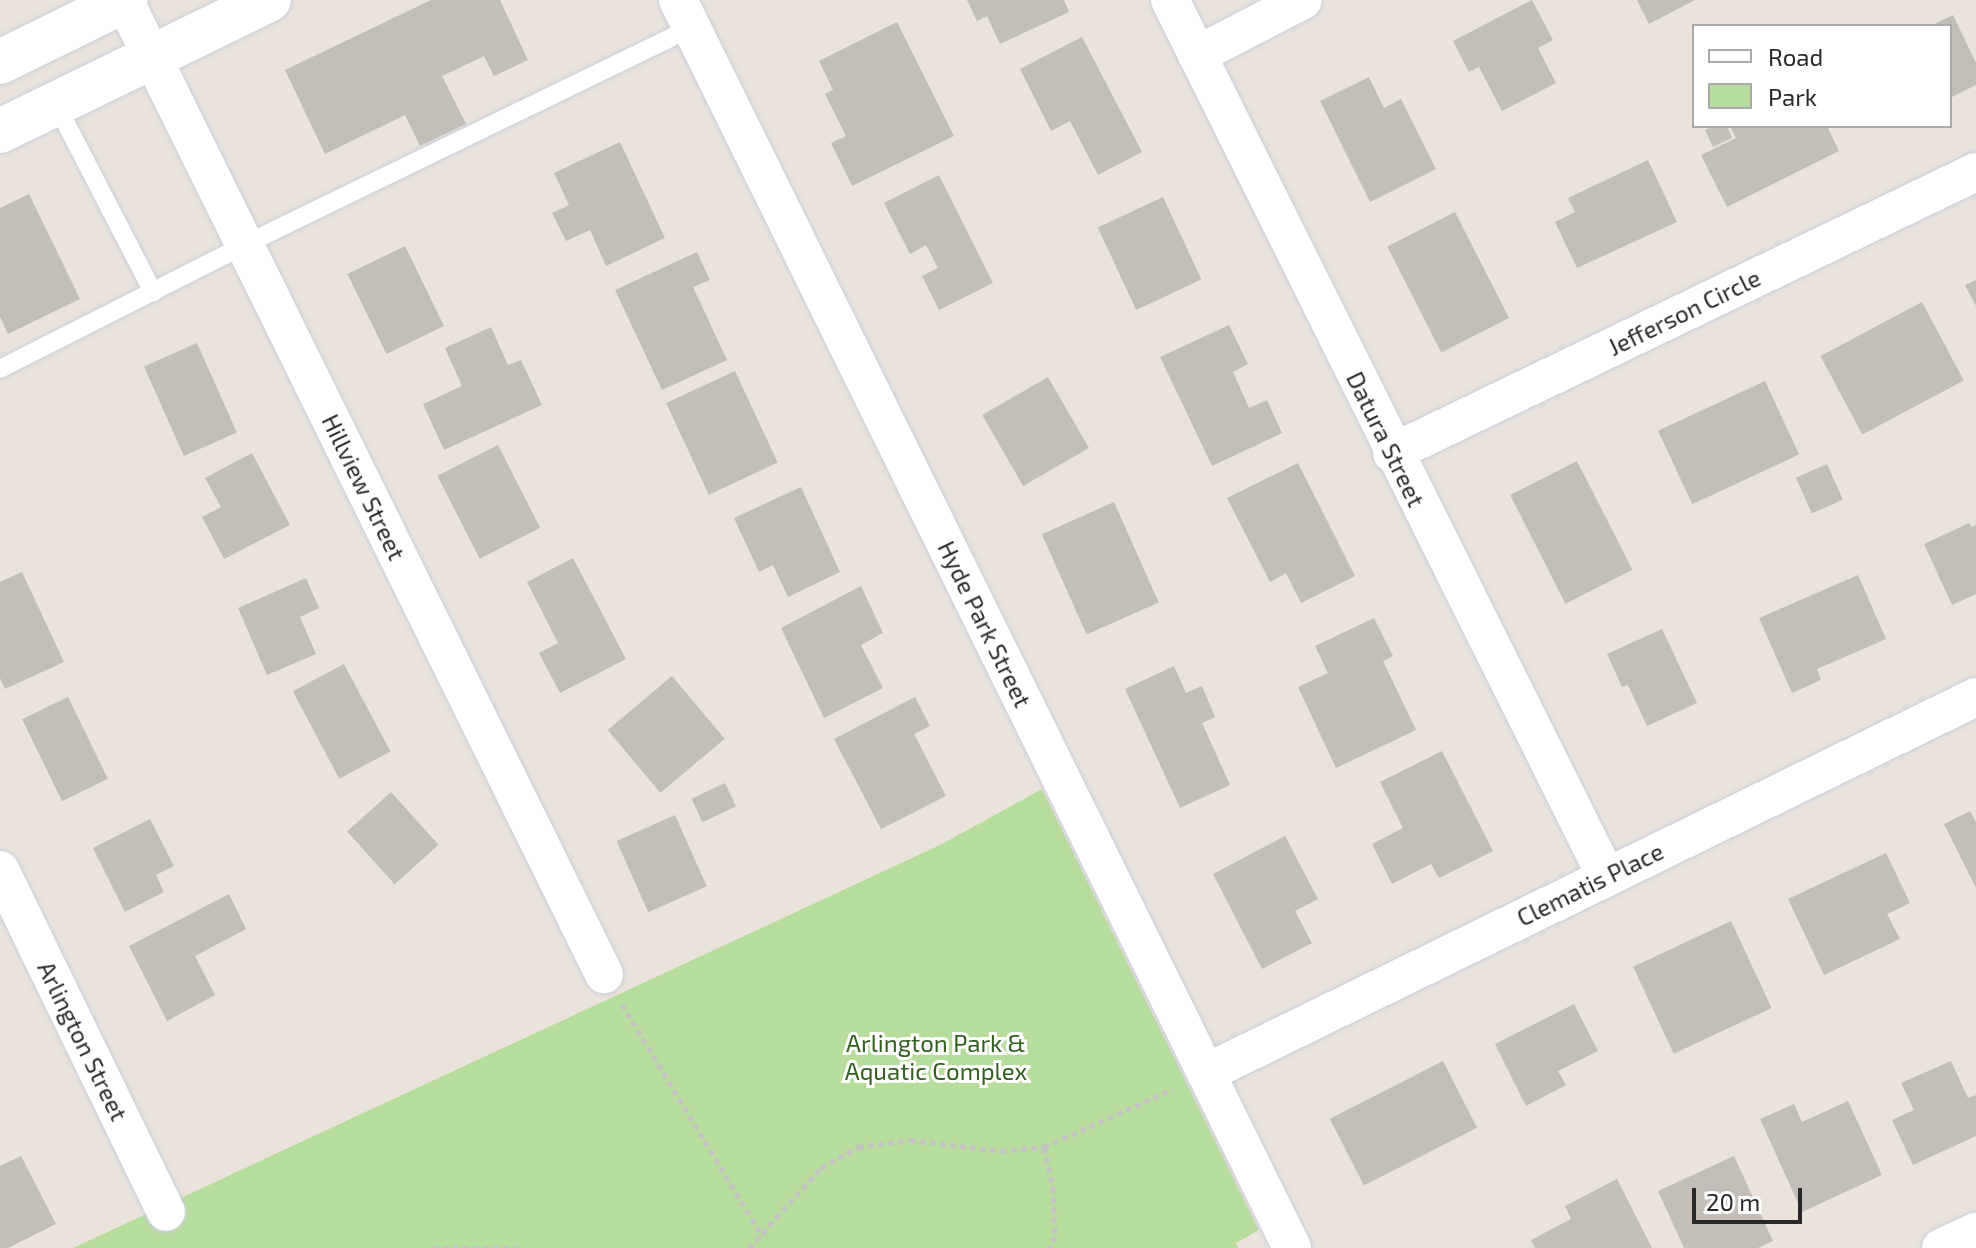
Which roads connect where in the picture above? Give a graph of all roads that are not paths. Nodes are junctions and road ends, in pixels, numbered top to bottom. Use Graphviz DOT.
graph roads {
  1 [pos="125,0"];
  2 [pos="269,0"];
  3 [pos="1170,0"];
  4 [pos="1303,0"];
  5 [pos="684,14"];
  6 [pos="1197,55"];
  7 [pos="152,57"];
  8 [pos="0,62"];
  9 [pos="56,104"];
  10 [pos="0,131"];
  11 [pos="1976,172"];
  12 [pos="244,245"];
  13 [pos="153,292"];
  14 [pos="0,369"];
  15 [pos="1392,453"];
  16 [pos="1976,697"];
  17 [pos="0,870"];
  18 [pos="1606,876"];
  19 [pos="604,974"];
  20 [pos="1206,1073"];
  21 [pos="166,1212"];
  22 [pos="1976,1232"];
  23 [pos="1292,1248"];
  24 [pos="1941,1248"];
  1 -- 7 [label="street, Hillview Street"];
  1 -- 8 [label="main road"];
  2 -- 7 [label="main road"];
  3 -- 6 [label="street, Datura Street"];
  4 -- 6 [label="street"];
  5 -- 12 [label="lane"];
  5 -- 20 [label="street, Hyde Park Street"];
  6 -- 15 [label="street, Datura Street"];
  7 -- 9 [label="main road"];
  7 -- 12 [label="street, Hillview Street"];
  9 -- 10 [label="main road"];
  9 -- 13 [label="lane"];
  11 -- 15 [label="street, Jefferson Circle"];
  12 -- 13 [label="lane"];
  12 -- 19 [label="street, Hillview Street"];
  13 -- 14 [label="lane"];
  15 -- 18 [label="street, Datura Street"];
  16 -- 18 [label="street, Clematis Place"];
  17 -- 21 [label="street, Arlington Street"];
  18 -- 20 [label="street, Clematis Place"];
  20 -- 23 [label="street, Hyde Park Street"];
  22 -- 24 [label="street"];
}
